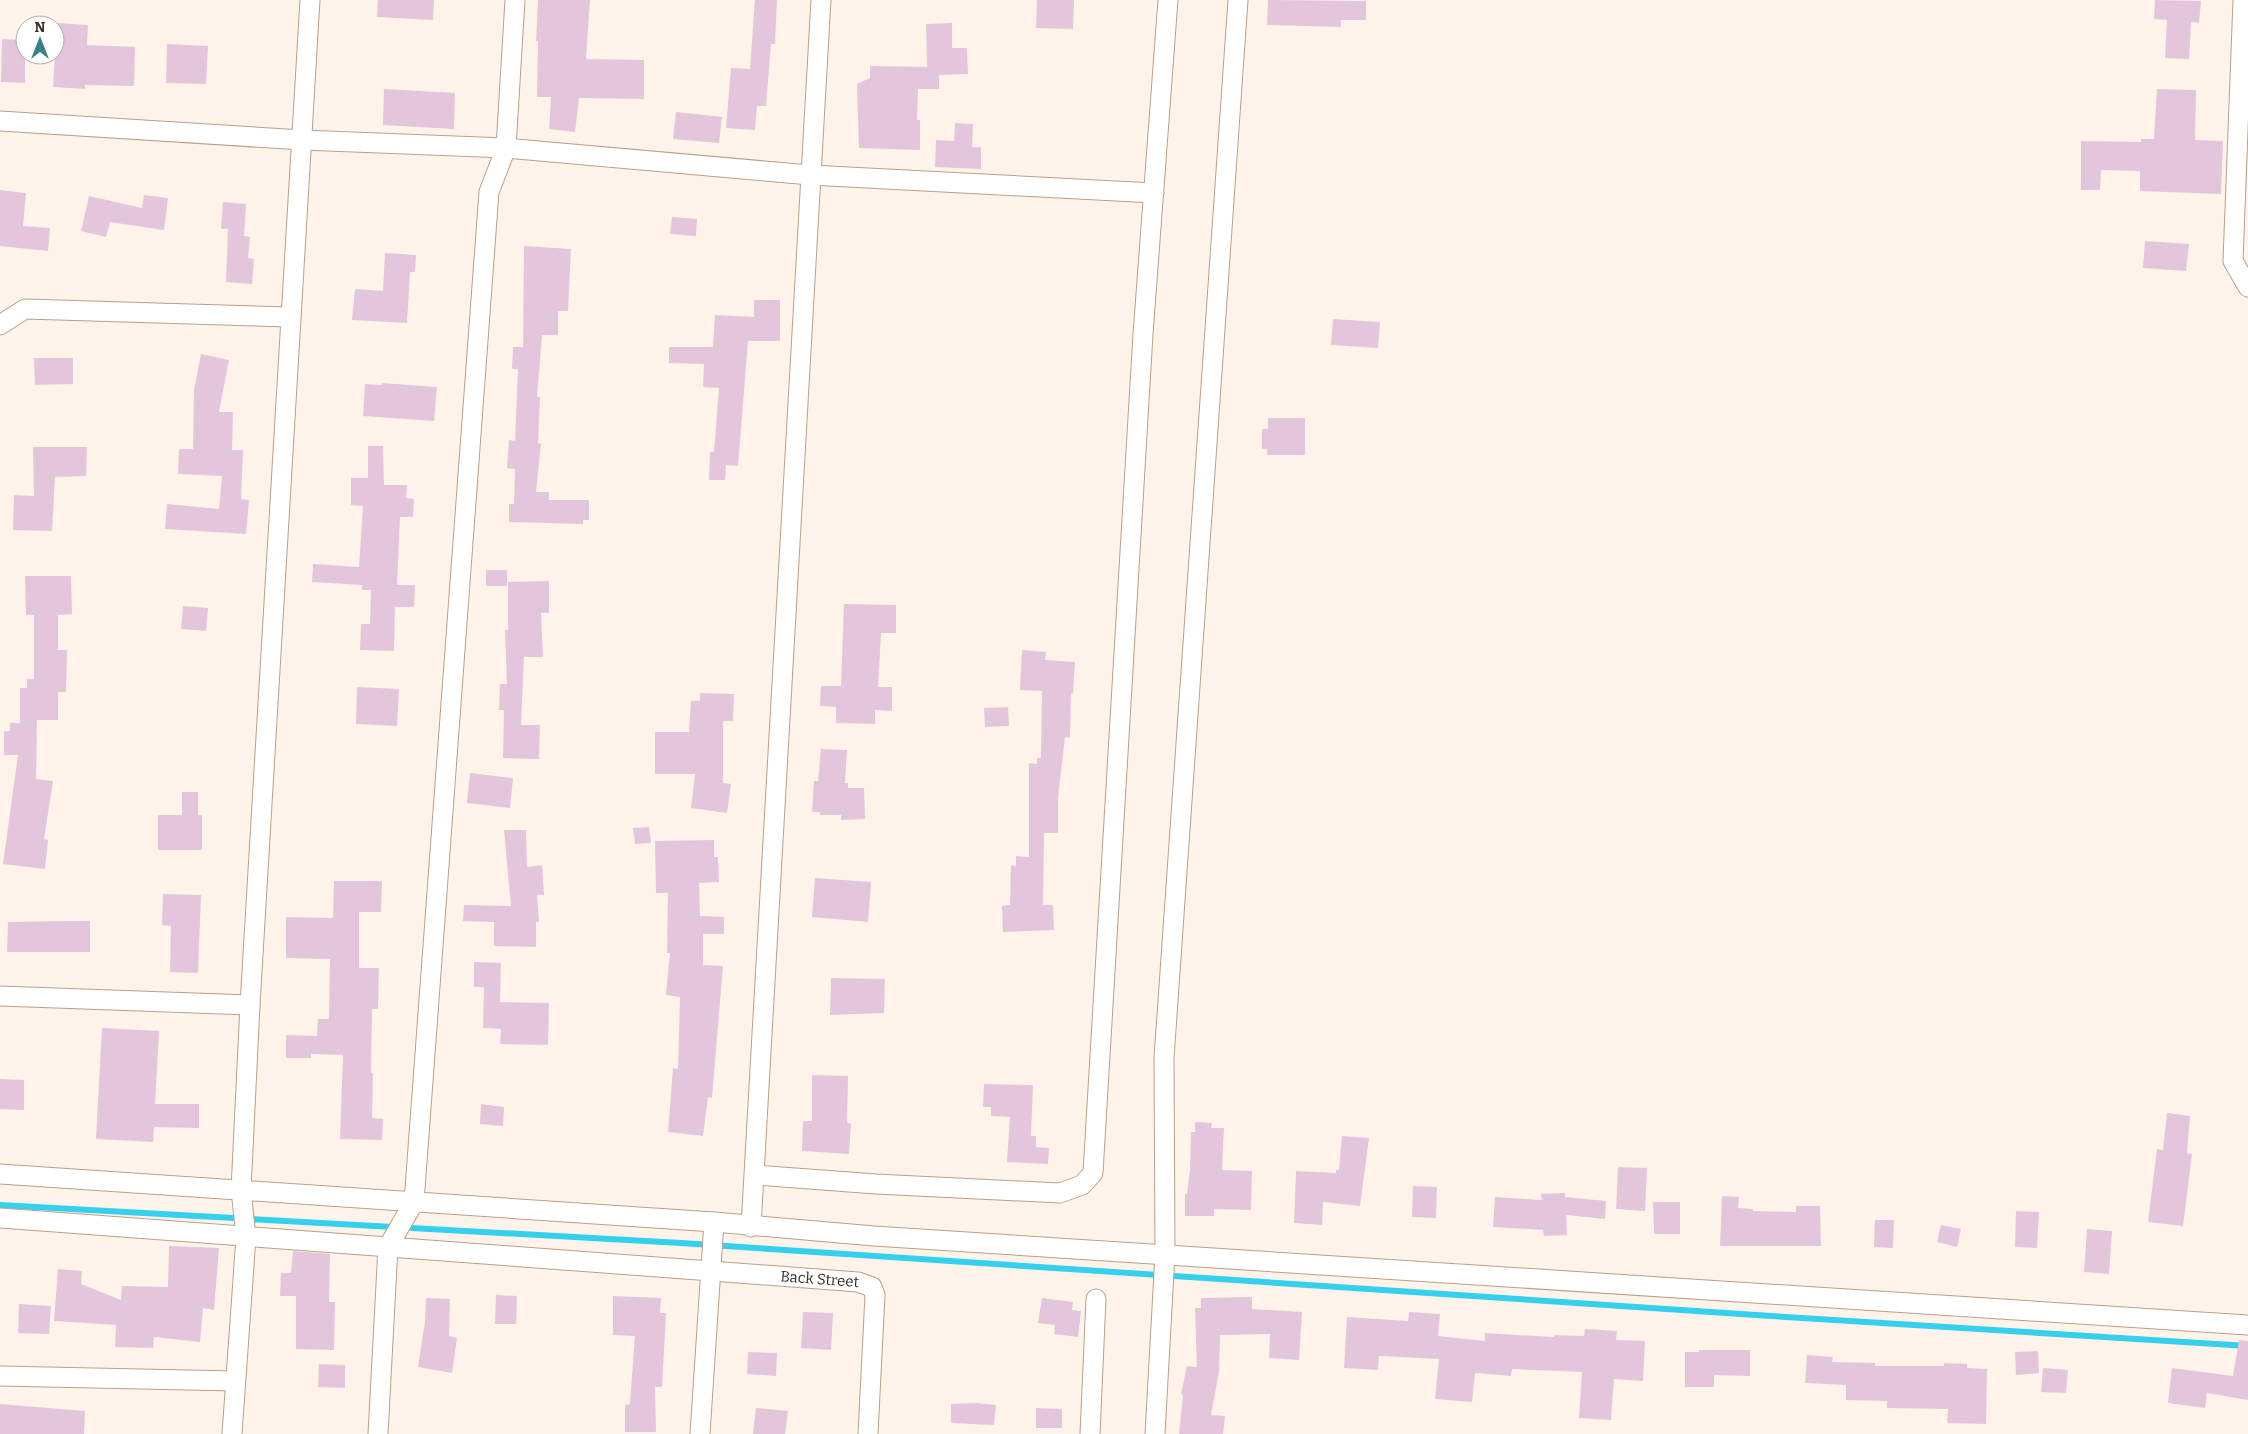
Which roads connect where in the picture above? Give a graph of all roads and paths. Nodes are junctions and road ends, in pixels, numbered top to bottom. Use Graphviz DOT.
graph roads {
  1 [pos="310,0"];
  2 [pos="515,0"];
  3 [pos="821,0"];
  4 [pos="1168,0"];
  5 [pos="1238,0"];
  6 [pos="2243,0"];
  7 [pos="0,121"];
  8 [pos="302,140"];
  9 [pos="506,148"];
  10 [pos="810,175"];
  11 [pos="1154,193"];
  12 [pos="2248,287"];
  13 [pos="290,317"];
  14 [pos="0,325"];
  15 [pos="0,996"];
  16 [pos="250,1005"];
  17 [pos="0,1174"];
  18 [pos="756,1175"];
  19 [pos="241,1190"];
  20 [pos="414,1202"];
  21 [pos="0,1218"];
  22 [pos="714,1222"];
  23 [pos="751,1227"];
  24 [pos="246,1236"];
  25 [pos="388,1247"];
  26 [pos="1165,1254"];
  27 [pos="711,1271"];
  28 [pos="1096,1299"];
  29 [pos="2248,1325"];
  30 [pos="0,1376"];
  31 [pos="235,1381"];
  32 [pos="232,1434"];
  33 [pos="378,1434"];
  34 [pos="700,1434"];
  35 [pos="868,1434"];
  36 [pos="1090,1434"];
  37 [pos="1155,1434"];
  1 -- 8 [label="street"];
  2 -- 9 [label="street"];
  3 -- 10 [label="street"];
  4 -- 11 [label="street"];
  5 -- 26 [label="street"];
  6 -- 12 [label="street"];
  7 -- 8 [label="street"];
  8 -- 9 [label="street"];
  8 -- 13 [label="street"];
  9 -- 10 [label="street"];
  9 -- 20 [label="street"];
  10 -- 11 [label="street"];
  10 -- 18 [label="street"];
  11 -- 18 [label="street"];
  13 -- 14 [label="street"];
  13 -- 16 [label="street"];
  15 -- 16 [label="street"];
  16 -- 19 [label="street"];
  17 -- 19 [label="street"];
  18 -- 23 [label="street"];
  19 -- 20 [label="street"];
  19 -- 24 [label="street"];
  20 -- 22 [label="street"];
  20 -- 25 [label="street"];
  21 -- 24 [label="street"];
  22 -- 23 [label="street"];
  22 -- 27 [label="street"];
  23 -- 26 [label="street"];
  24 -- 25 [label="street"];
  24 -- 31 [label="street"];
  25 -- 27 [label="street"];
  25 -- 33 [label="street"];
  26 -- 29 [label="street"];
  26 -- 37 [label="street"];
  27 -- 34 [label="street"];
  27 -- 35 [label="street, Back Street"];
  28 -- 36 [label="street"];
  30 -- 31 [label="street"];
  31 -- 32 [label="street"];
}
